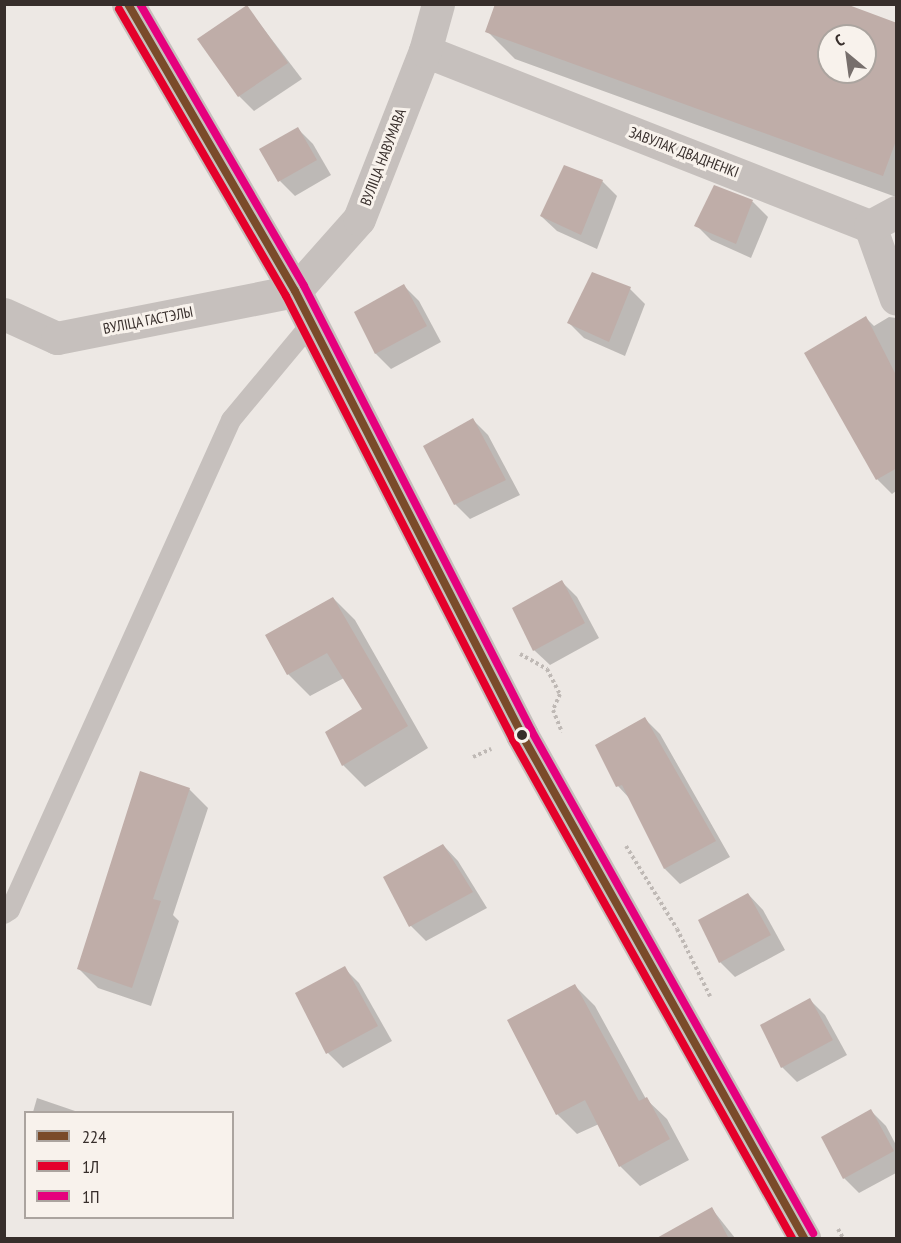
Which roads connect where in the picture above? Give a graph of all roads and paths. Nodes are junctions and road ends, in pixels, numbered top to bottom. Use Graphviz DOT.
graph roads {
  1 [pos="128,4"];
  2 [pos="438,4"];
  3 [pos="425,51"];
  4 [pos="884,219"];
  5 [pos="295,291"];
  6 [pos="897,299"];
  7 [pos="4,314"];
  8 [pos="311,324"];
  9 [pos="4,914"];
  10 [pos="804,1239"];
  1 -- 5 [label="street"];
  2 -- 3 [label="street, ВУЛІЦА НАВУМАВА"];
  3 -- 4 [label="street, ЗАВУЛАК ДВАДНЕНКІ"];
  3 -- 5 [label="street, ВУЛІЦА НАВУМАВА"];
  4 -- 6 [label="street, ЗАВУЛАК ДВАДНЕНКІ"];
  5 -- 7 [label="street, ВУЛІЦА ГАСТЭЛЫ"];
  5 -- 8 [label="street"];
  8 -- 9 [label="lane"];
  8 -- 10 [label="street"];
}
